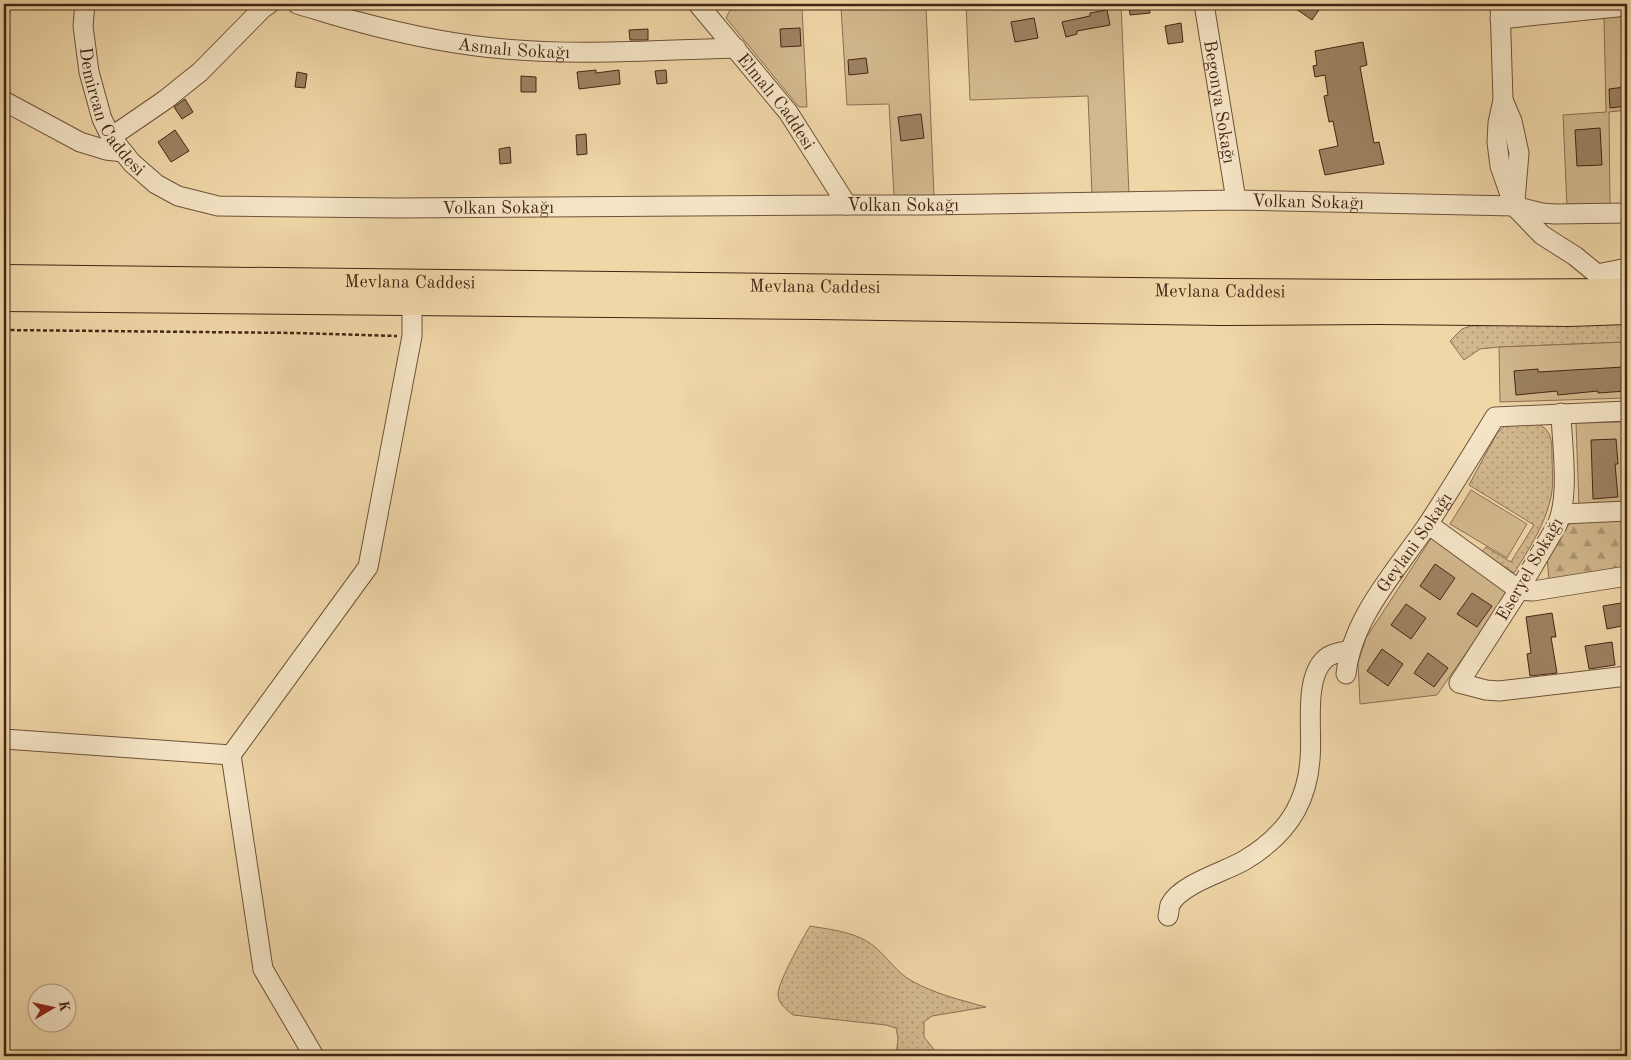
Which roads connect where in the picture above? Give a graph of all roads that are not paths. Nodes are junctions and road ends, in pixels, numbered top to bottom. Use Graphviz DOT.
graph roads {
  1 [pos="85,4"];
  2 [pos="269,4"];
  3 [pos="298,4"];
  4 [pos="698,4"];
  5 [pos="712,4"];
  6 [pos="1204,4"];
  7 [pos="1627,6"];
  8 [pos="1500,11"];
  9 [pos="736,48"];
  10 [pos="4,101"];
  11 [pos="111,137"];
  12 [pos="123,152"];
  13 [pos="178,196"];
  14 [pos="1236,200"];
  15 [pos="847,204"];
  16 [pos="1514,206"];
  17 [pos="1627,213"];
  18 [pos="1627,268"];
  19 [pos="4,277"];
  20 [pos="1611,285"];
  21 [pos="4,299"];
  22 [pos="412,304"];
  23 [pos="1627,312"];
  24 [pos="1627,411"];
  25 [pos="1561,414"];
  26 [pos="1627,511"];
  27 [pos="1562,514"];
  28 [pos="1428,524"];
  29 [pos="1627,576"];
  30 [pos="1519,590"];
  31 [pos="1350,650"];
  32 [pos="1346,674"];
  33 [pos="1627,676"];
  34 [pos="4,739"];
  35 [pos="231,755"];
  36 [pos="1168,916"];
  37 [pos="314,1056"];
  1 -- 11 [label="street, Demircan Caddesi"];
  2 -- 11 [label="street"];
  3 -- 9 [label="street, Asmalı Sokağı"];
  4 -- 5 [label="street"];
  4 -- 9 [label="street, Elmalı Caddesi"];
  6 -- 14 [label="street, Begonya Sokağı"];
  7 -- 8 [label="street"];
  8 -- 16 [label="street"];
  9 -- 15 [label="street, Elmalı Caddesi"];
  10 -- 12 [label="street"];
  11 -- 12 [label="street, Demircan Caddesi"];
  12 -- 13 [label="street, Demircan Caddesi"];
  13 -- 15 [label="street, Volkan Sokağı"];
  14 -- 15 [label="street, Volkan Sokağı"];
  14 -- 16 [label="street, Volkan Sokağı"];
  16 -- 17 [label="street, Volkan Sokağı"];
  16 -- 20 [label="street"];
  18 -- 20 [label="street"];
  19 -- 20 [label="main road, Mevlana Caddesi"];
  21 -- 22 [label="main road, Mevlana Caddesi"];
  22 -- 23 [label="main road, Mevlana Caddesi"];
  22 -- 35 [label="street"];
  24 -- 25 [label="street"];
  25 -- 27 [label="street, Eseryel Sokağı"];
  25 -- 28 [label="street, Geylani Sokağı"];
  26 -- 27 [label="street"];
  27 -- 30 [label="street, Eseryel Sokağı"];
  28 -- 30 [label="street"];
  28 -- 31 [label="street, Geylani Sokağı"];
  29 -- 30 [label="street"];
  30 -- 33 [label="street, Eseryel Sokağı"];
  31 -- 32 [label="street, Geylani Sokağı"];
  31 -- 36 [label="street"];
  34 -- 35 [label="street"];
  35 -- 37 [label="street"];
}
